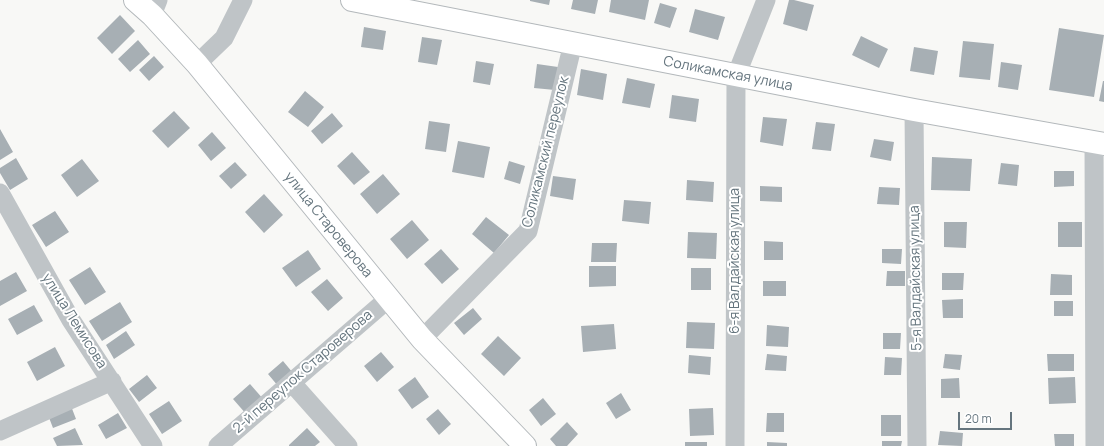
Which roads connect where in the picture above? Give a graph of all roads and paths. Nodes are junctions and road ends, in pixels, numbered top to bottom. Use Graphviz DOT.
graph roads {
  1 [pos="135,0"];
  2 [pos="243,0"];
  3 [pos="352,0"];
  4 [pos="766,0"];
  5 [pos="155,8"];
  6 [pos="573,43"];
  7 [pos="197,64"];
  8 [pos="736,76"];
  9 [pos="914,110"];
  10 [pos="1099,143"];
  11 [pos="0,193"];
  12 [pos="388,299"];
  13 [pos="422,339"];
  14 [pos="112,381"];
  15 [pos="292,383"];
  16 [pos="0,431"];
  17 [pos="153,446"];
  18 [pos="218,446"];
  19 [pos="348,446"];
  20 [pos="525,446"];
  21 [pos="735,446"];
  22 [pos="917,446"];
  23 [pos="1095,446"];
  1 -- 5 [label="main road, улица Староверова"];
  2 -- 7 [label="street"];
  3 -- 6 [label="main road, Соликамская улица"];
  4 -- 8 [label="street"];
  5 -- 7 [label="main road, улица Староверова"];
  6 -- 8 [label="main road, Соликамская улица"];
  6 -- 13 [label="street, Соликамский переулок"];
  7 -- 12 [label="main road, улица Староверова"];
  8 -- 9 [label="main road, Соликамская улица"];
  8 -- 21 [label="street, 6-я Валдайская улица"];
  9 -- 10 [label="main road, Соликамская улица"];
  9 -- 22 [label="street, 5-я Валдайская улица"];
  10 -- 23 [label="street"];
  11 -- 14 [label="street, улица Лемисова"];
  12 -- 13 [label="main road, улица Староверова"];
  12 -- 15 [label="street, 2-й переулок Староверова"];
  13 -- 20 [label="main road, улица Староверова"];
  14 -- 16 [label="street"];
  14 -- 17 [label="street, улица Лемисова"];
  15 -- 18 [label="street, 2-й переулок Староверова"];
  15 -- 19 [label="street"];
}
